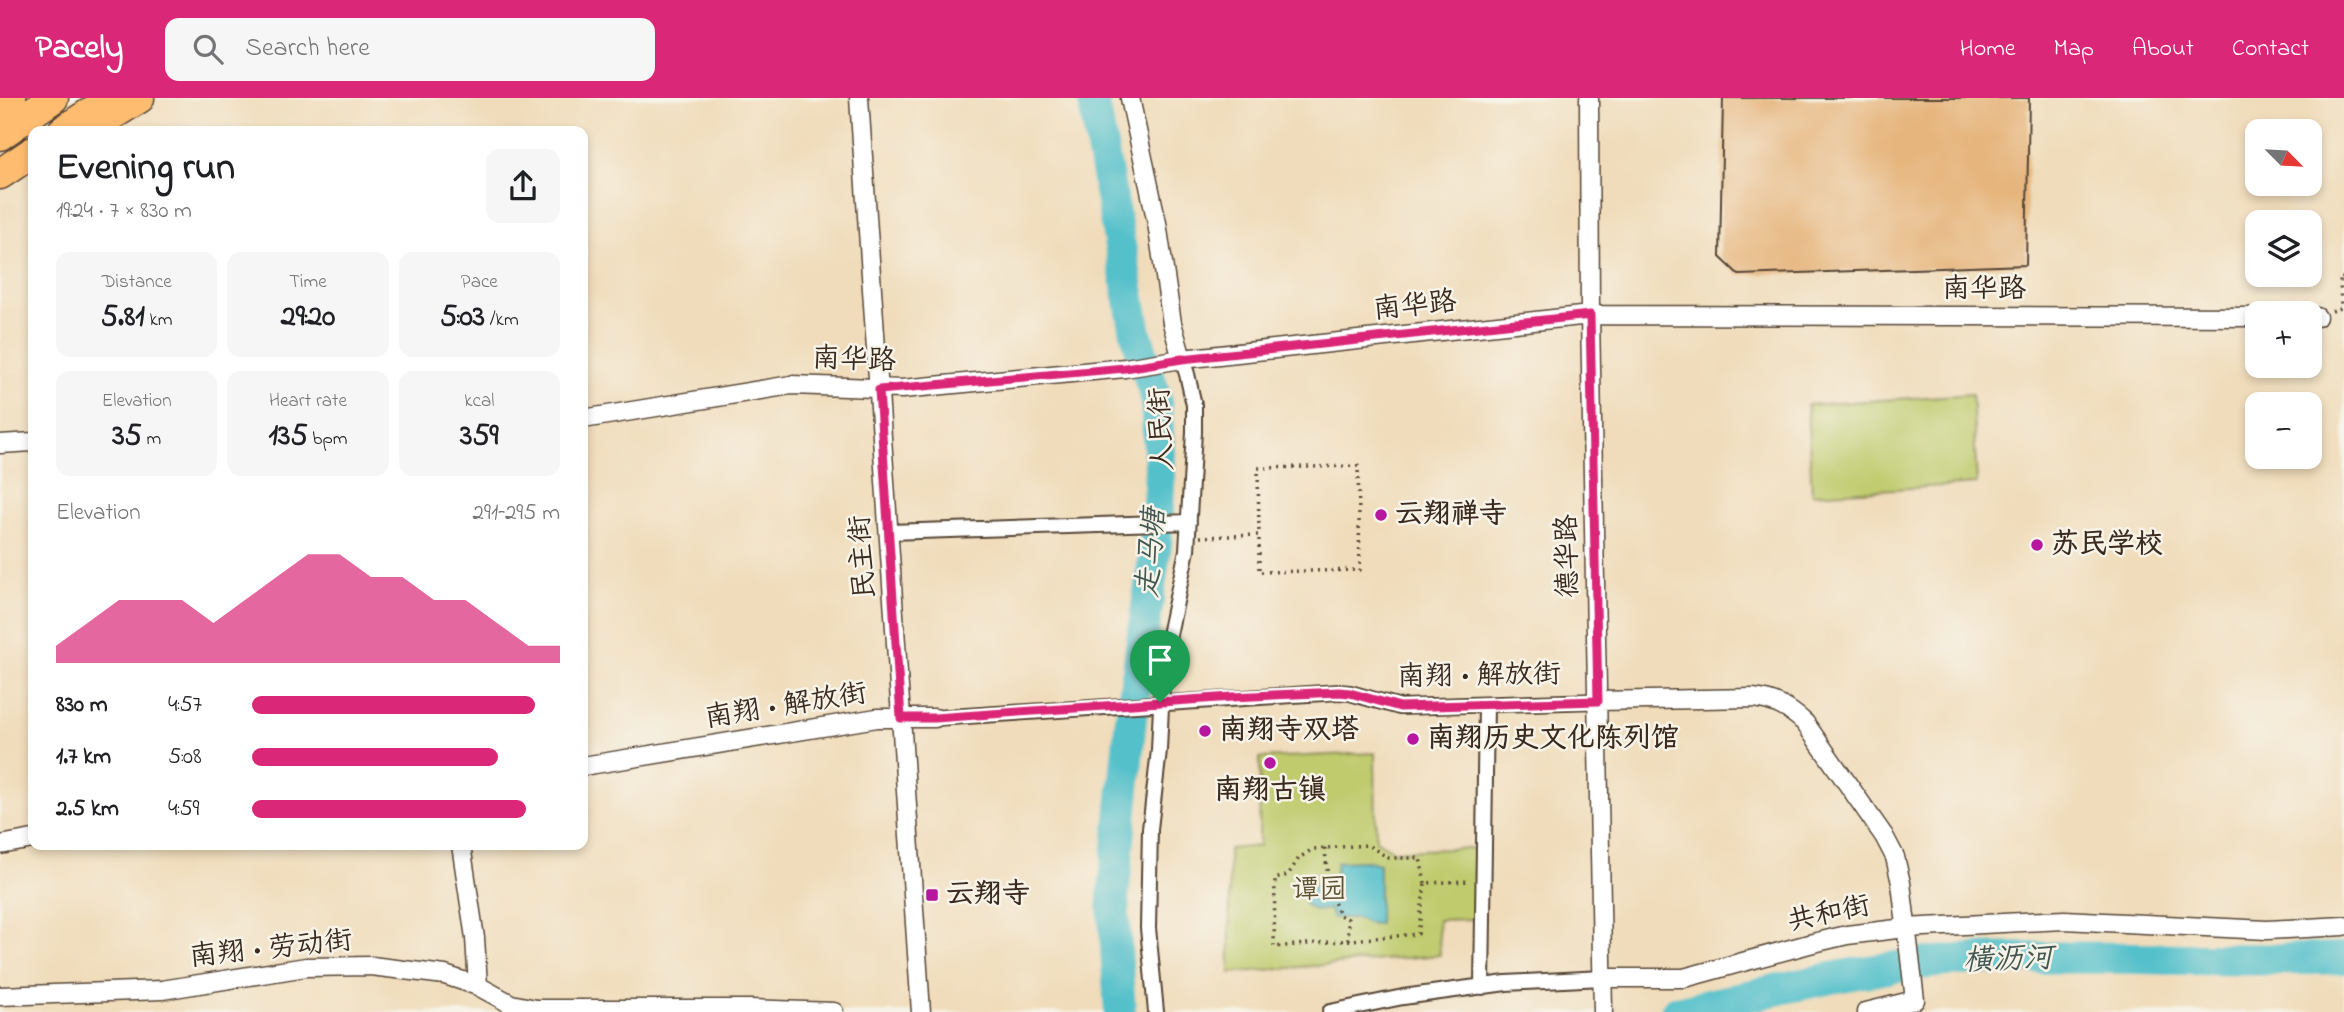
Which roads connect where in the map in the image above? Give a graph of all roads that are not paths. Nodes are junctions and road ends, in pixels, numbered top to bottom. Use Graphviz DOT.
graph roads {
  1 [pos="11,98"];
  2 [pos="53,98"];
  3 [pos="113,98"];
  4 [pos="139,98"];
  5 [pos="859,98"];
  6 [pos="1130,98"];
  7 [pos="1589,98"];
  8 [pos="0,106"];
  9 [pos="71,126"];
  10 [pos="94,126"];
  11 [pos="0,135"];
  12 [pos="28,155"];
  13 [pos="28,168"];
  14 [pos="0,174"];
  15 [pos="0,191"];
  16 [pos="1590,315"];
  17 [pos="2245,317"];
  18 [pos="1173,360"];
  19 [pos="879,390"];
  20 [pos="588,418"];
  21 [pos="28,442"];
  22 [pos="0,444"];
  23 [pos="1189,522"];
  24 [pos="889,532"];
  25 [pos="1598,701"];
  26 [pos="1160,702"];
  27 [pos="1486,705"];
  28 [pos="901,718"];
  29 [pos="935,718"];
  30 [pos="588,765"];
  31 [pos="28,840"];
  32 [pos="0,845"];
  33 [pos="462,850"];
  34 [pos="2344,926"];
  35 [pos="1906,936"];
  36 [pos="1602,978"];
  37 [pos="478,986"];
  38 [pos="1482,987"];
  39 [pos="0,996"];
  40 [pos="834,1012"];
  41 [pos="921,1012"];
  42 [pos="1156,1012"];
  43 [pos="1330,1012"];
  44 [pos="1602,1012"];
  45 [pos="1866,1012"];
  1 -- 8 [label="main road"];
  2 -- 11 [label="main road"];
  3 -- 9 [label="main road"];
  4 -- 10 [label="main road"];
  5 -- 19 [label="street, 民主街"];
  6 -- 18 [label="street, 人民街"];
  7 -- 16 [label="street, 德华路"];
  12 -- 14 [label="main road"];
  13 -- 15 [label="main road"];
  16 -- 17 [label="street, 南华路"];
  16 -- 18 [label="street, 南华路"];
  16 -- 25 [label="street, 德华路"];
  18 -- 19 [label="street, 南华路"];
  18 -- 23 [label="street, 人民街"];
  19 -- 20 [label="street, 南华路"];
  19 -- 24 [label="street, 民主街"];
  21 -- 22 [label="street"];
  23 -- 24 [label="street"];
  23 -- 26 [label="street, 人民街"];
  24 -- 28 [label="street, 民主街"];
  25 -- 27 [label="street, 南翔 • 解放街"];
  25 -- 35 [label="street, 南翔 • 解放街"];
  25 -- 36 [label="street, 德华路"];
  26 -- 27 [label="street, 南翔 • 解放街"];
  26 -- 29 [label="street, 南翔 • 解放街"];
  26 -- 42 [label="street, 人民街"];
  27 -- 38 [label="street"];
  28 -- 29 [label="street, 南翔 • 解放街"];
  28 -- 30 [label="street, 南翔 • 解放街"];
  28 -- 41 [label="street, 民主街"];
  31 -- 32 [label="street"];
  33 -- 37 [label="street"];
  34 -- 35 [label="street, 共和街"];
  35 -- 36 [label="street, 共和街"];
  35 -- 45 [label="street, 南翔 • 解放街"];
  36 -- 38 [label="street, 共和街"];
  36 -- 44 [label="street, 德华路"];
  37 -- 39 [label="street, 南翔 • 劳动街"];
  37 -- 40 [label="street, 南翔 • 劳动街"];
  38 -- 43 [label="street, 共和街"];
}
